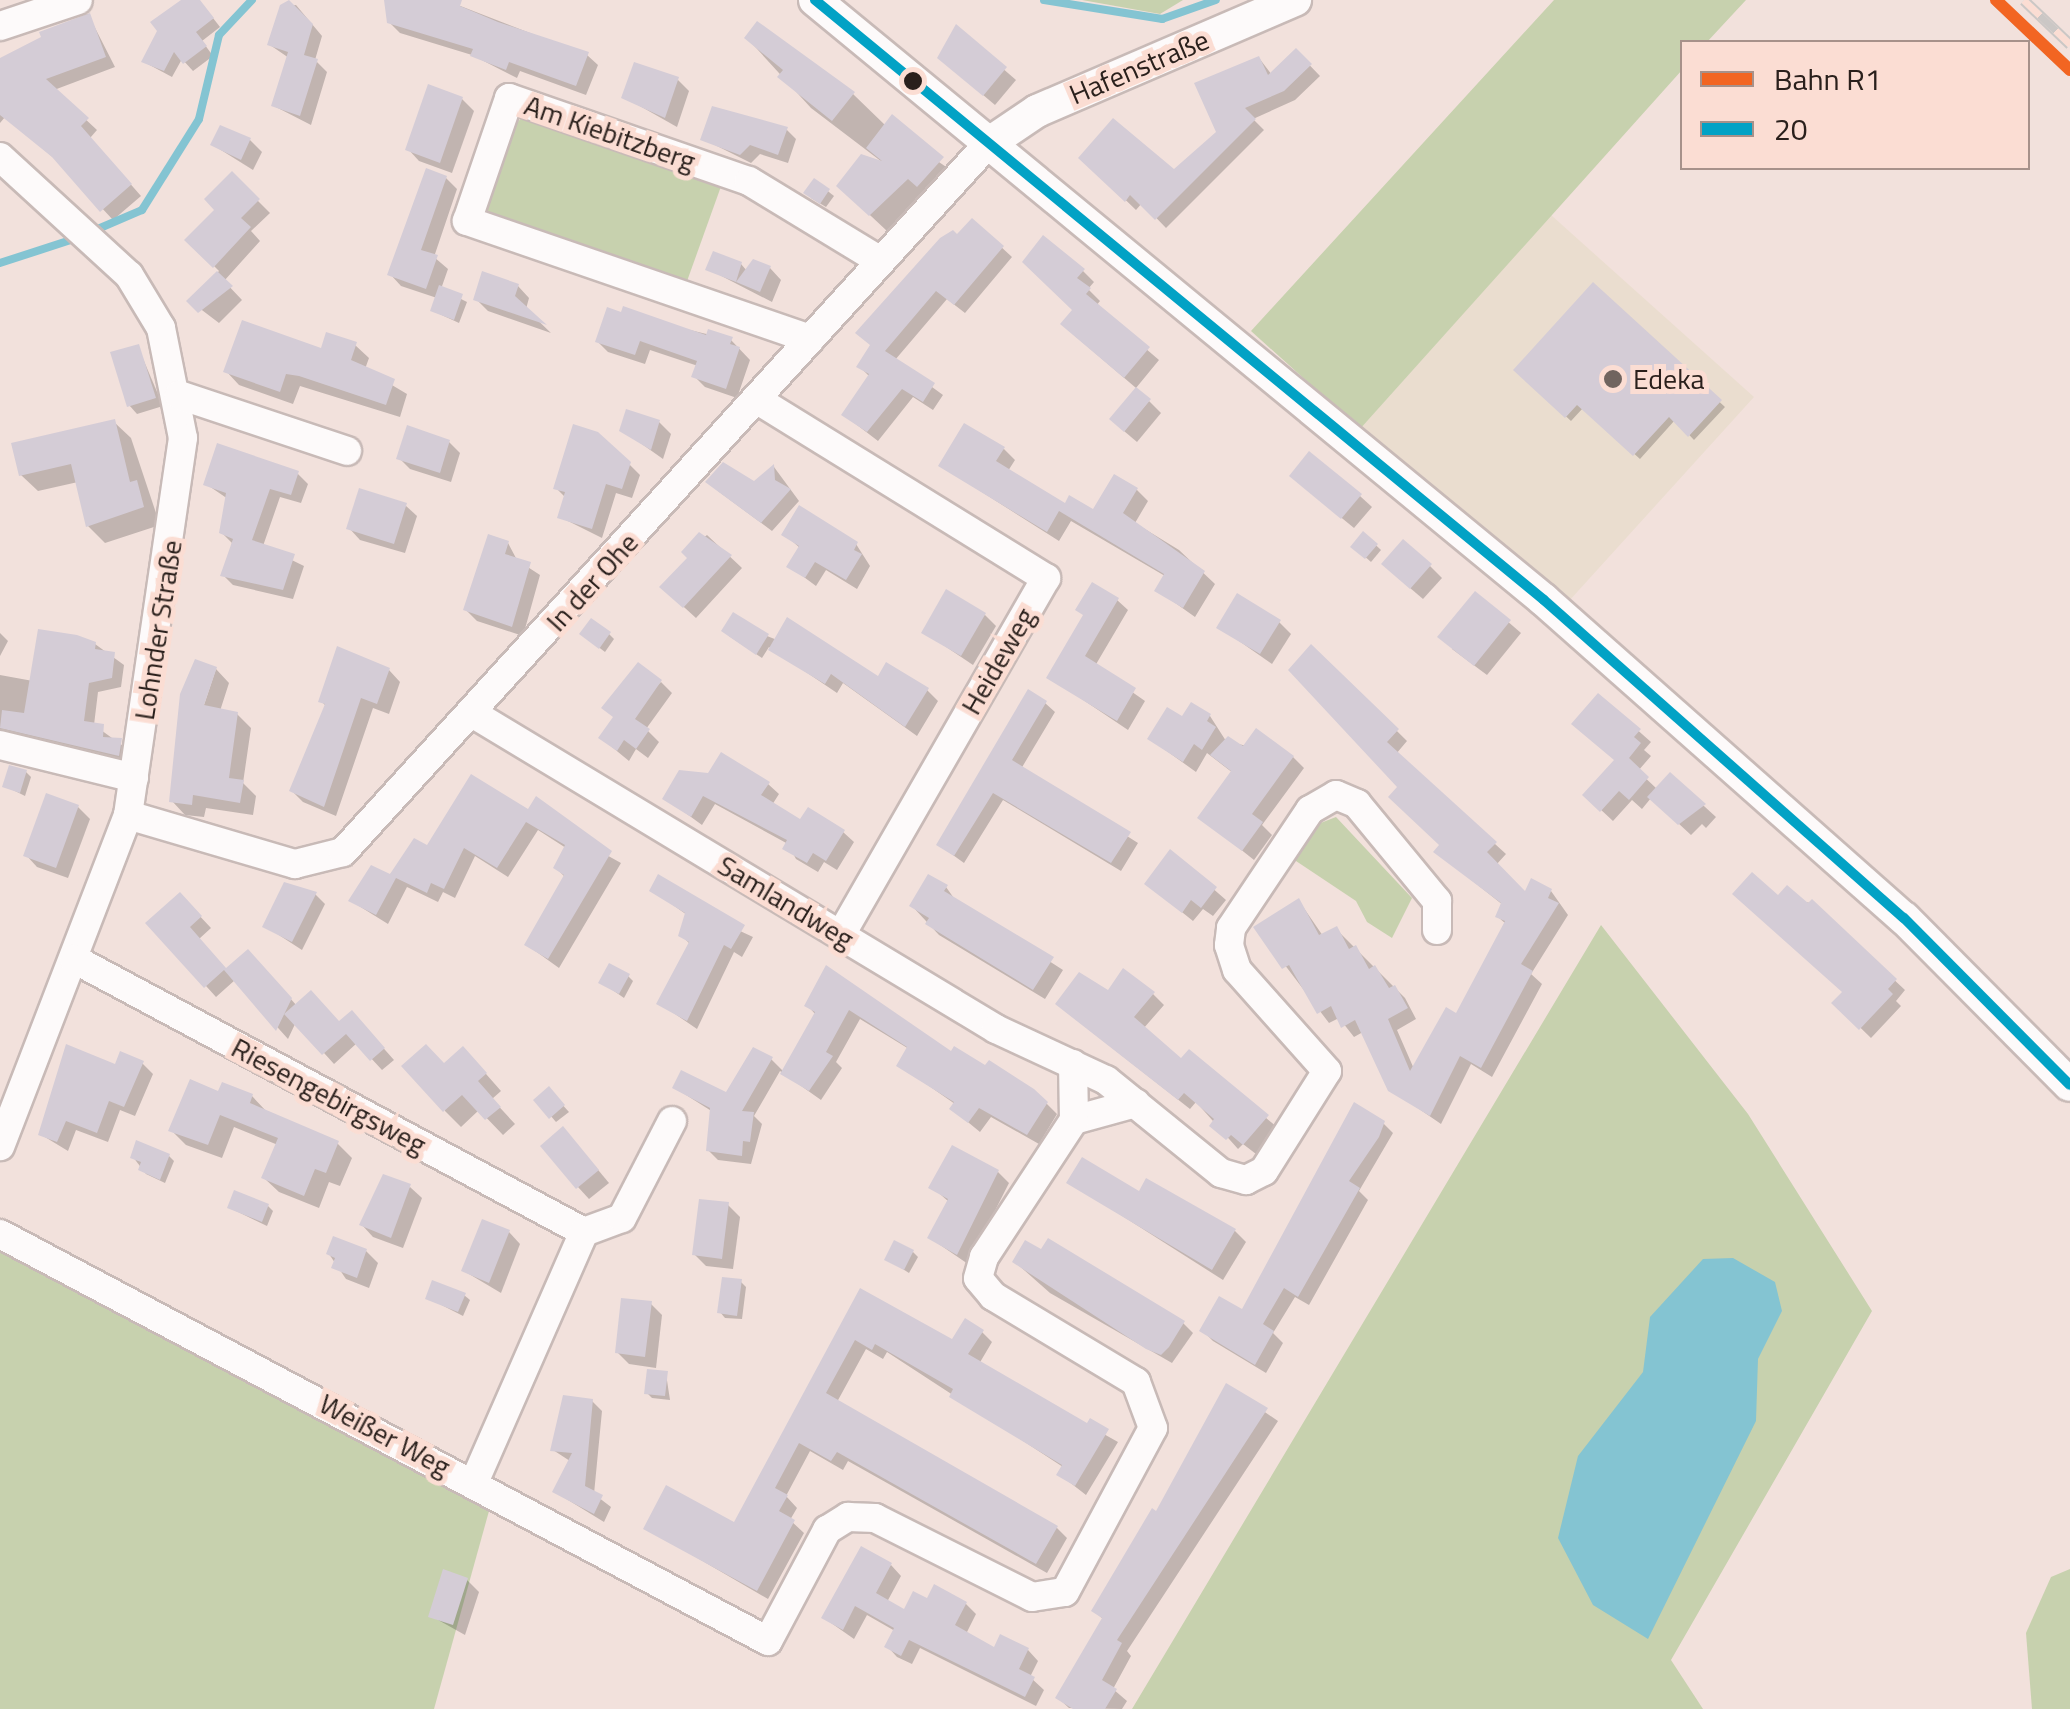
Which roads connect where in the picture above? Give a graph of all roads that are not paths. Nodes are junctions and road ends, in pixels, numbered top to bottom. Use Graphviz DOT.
graph roads {
  1 [pos="78,0"];
  2 [pos="815,0"];
  3 [pos="1296,0"];
  4 [pos="0,26"];
  5 [pos="988,144"];
  6 [pos="0,157"];
  7 [pos="879,260"];
  8 [pos="810,339"];
  9 [pos="179,396"];
  10 [pos="756,399"];
  11 [pos="348,451"];
  12 [pos="472,712"];
  13 [pos="0,745"];
  14 [pos="134,778"];
  15 [pos="128,815"];
  16 [pos="1437,930"];
  17 [pos="840,936"];
  18 [pos="74,960"];
  19 [pos="1072,1064"];
  20 [pos="2070,1086"];
  21 [pos="1136,1103"];
  22 [pos="672,1120"];
  23 [pos="1074,1120"];
  24 [pos="0,1146"];
  25 [pos="584,1232"];
  26 [pos="0,1234"];
  27 [pos="474,1482"];
  1 -- 4 [label="street"];
  2 -- 5 [label="street"];
  3 -- 5 [label="street, Hafenstraße"];
  5 -- 7 [label="street, In der Ohe"];
  5 -- 20 [label="street"];
  6 -- 9 [label="street, Lohnder Straße"];
  7 -- 8 [label="street, In der Ohe"];
  7 -- 8 [label="street, Am Kiebitzberg"];
  8 -- 10 [label="street, In der Ohe"];
  9 -- 11 [label="street"];
  9 -- 14 [label="street, Lohnder Straße"];
  10 -- 12 [label="street, In der Ohe"];
  10 -- 17 [label="street, Heideweg"];
  12 -- 15 [label="street, In der Ohe"];
  12 -- 17 [label="street, Samlandweg"];
  13 -- 14 [label="street"];
  14 -- 15 [label="street, Lohnder Straße"];
  15 -- 18 [label="street, Lohnder Straße"];
  16 -- 21 [label="street, Samlandweg"];
  17 -- 19 [label="street, Samlandweg"];
  18 -- 24 [label="street, Lohnder Straße"];
  18 -- 25 [label="street, Riesengebirgsweg"];
  19 -- 21 [label="street, Samlandweg"];
  19 -- 23 [label="street"];
  21 -- 23 [label="street"];
  22 -- 25 [label="street"];
  23 -- 27 [label="street, Weißer Weg"];
  25 -- 27 [label="street"];
  26 -- 27 [label="street, Weißer Weg"];
}
